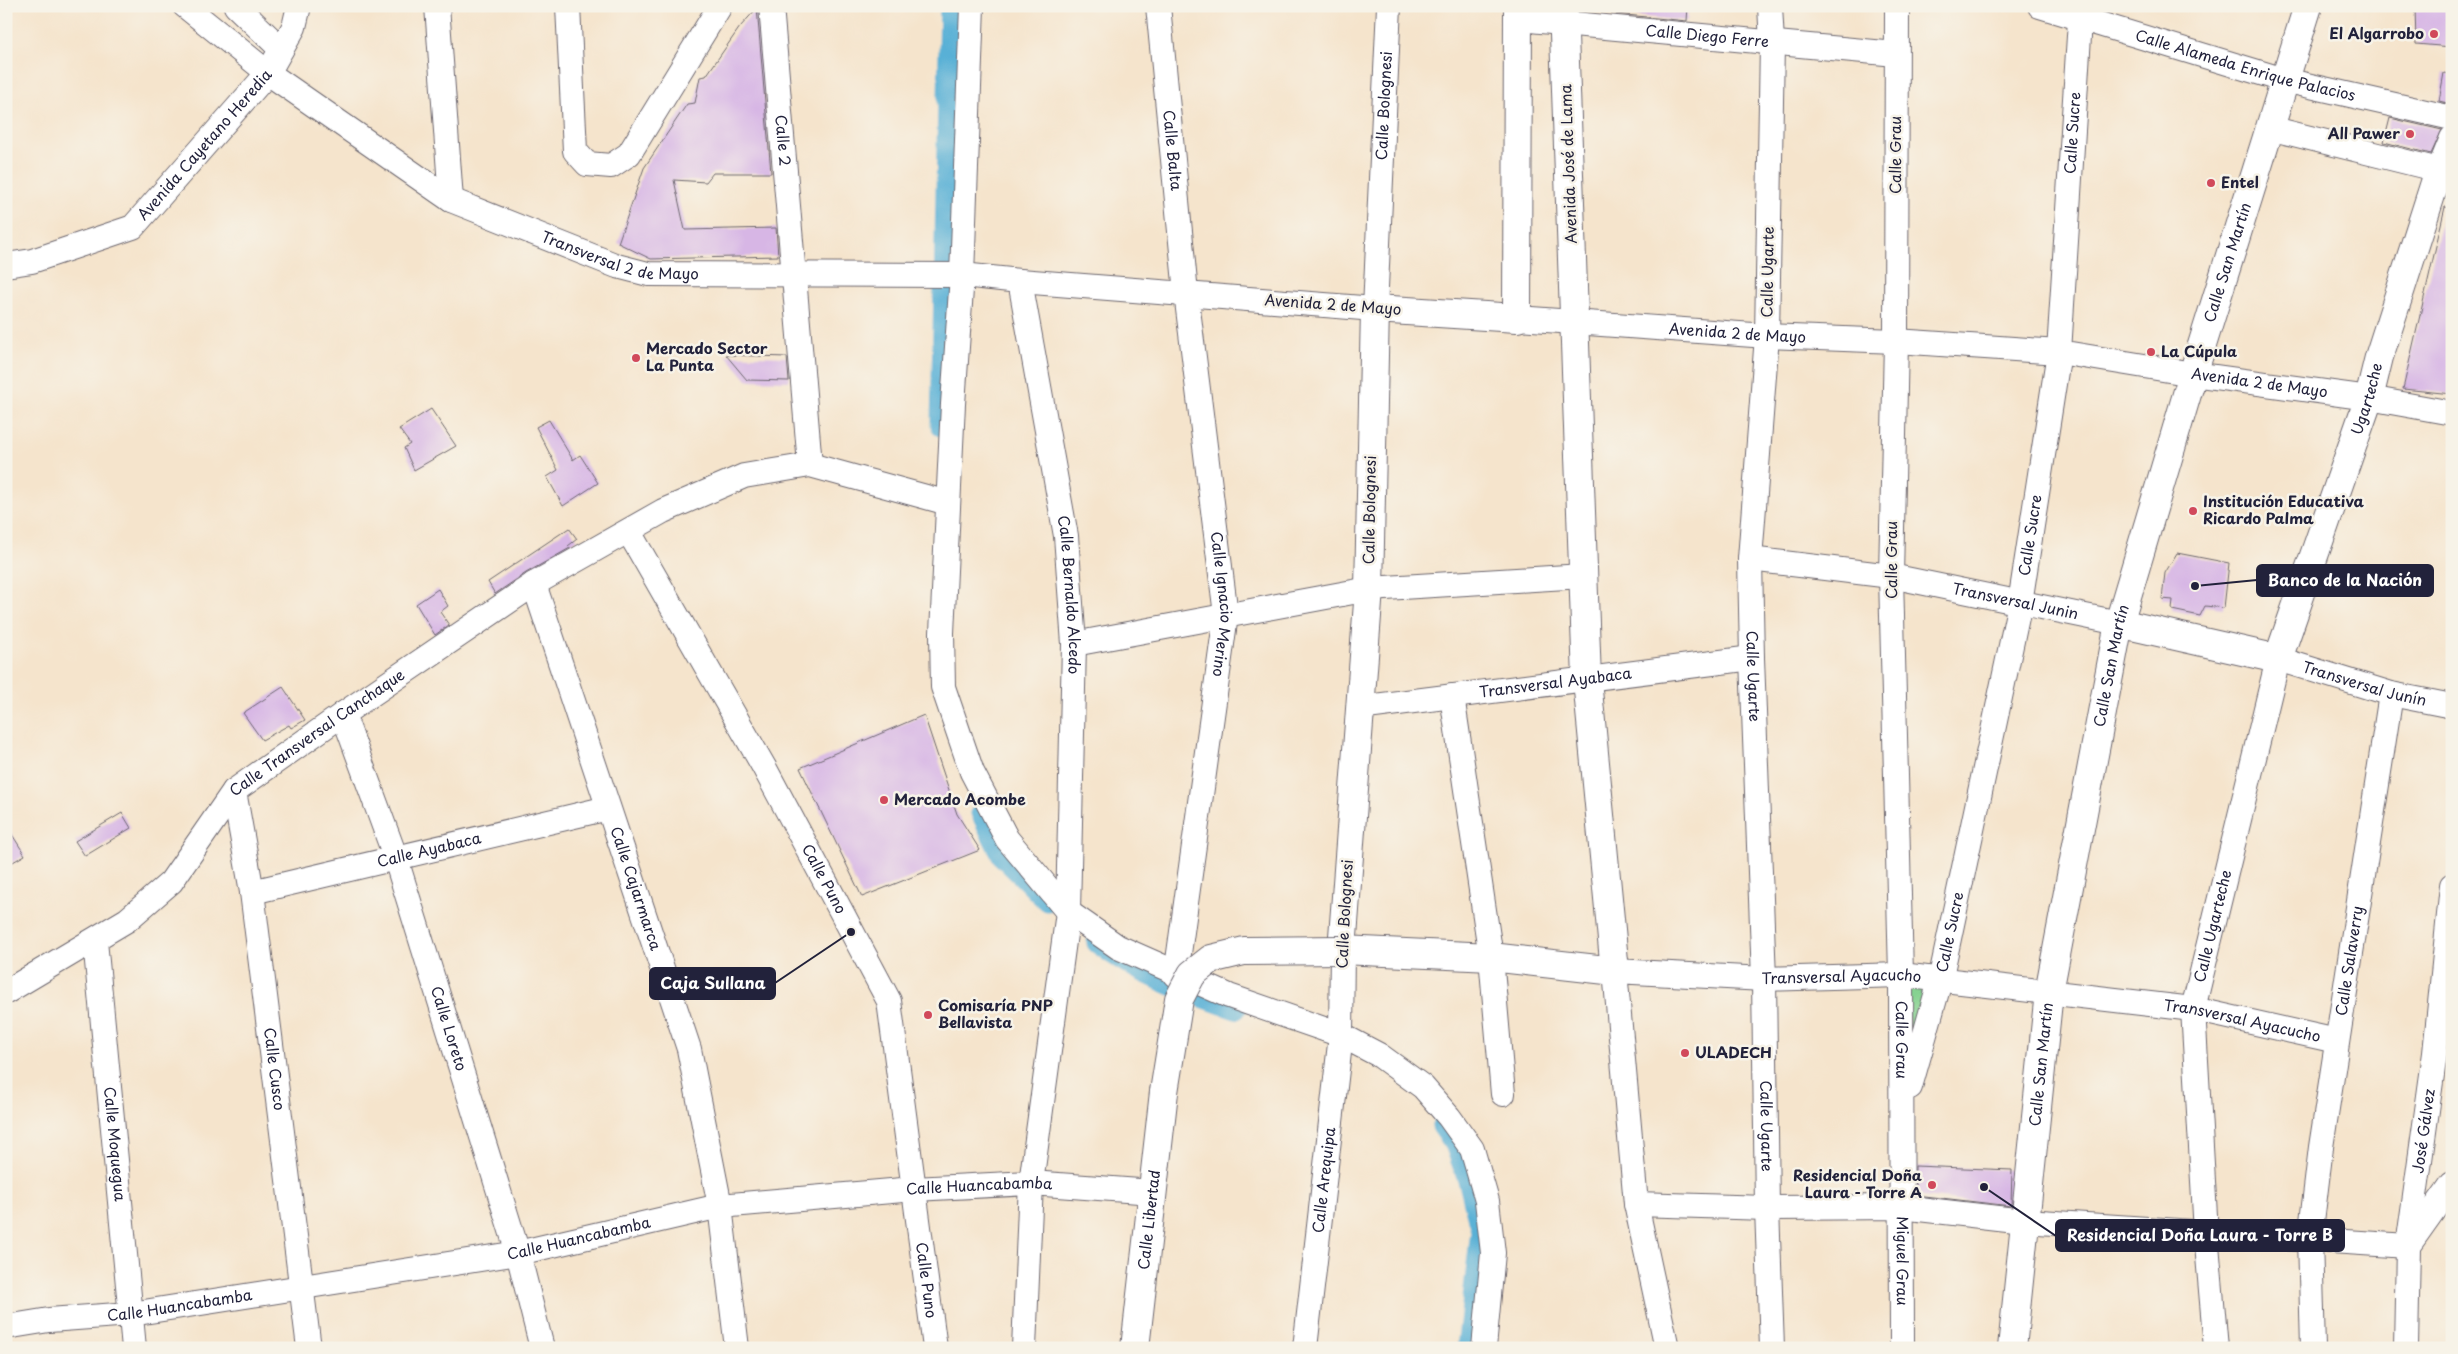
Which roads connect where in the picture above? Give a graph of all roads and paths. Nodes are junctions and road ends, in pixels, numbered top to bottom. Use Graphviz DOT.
graph roads {
  1 [pos="185,6"];
  2 [pos="236,6"];
  3 [pos="299,6"];
  4 [pos="437,6"];
  5 [pos="568,6"];
  6 [pos="720,6"];
  7 [pos="772,6"];
  8 [pos="972,6"];
  9 [pos="1158,6"];
  10 [pos="1388,6"];
  11 [pos="1770,6"];
  12 [pos="1897,6"];
  13 [pos="2040,6"];
  14 [pos="2308,6"];
  15 [pos="1518,12"];
  16 [pos="2082,13"];
  17 [pos="1564,15"];
  18 [pos="1772,43"];
  19 [pos="281,49"];
  20 [pos="1896,54"];
  21 [pos="268,73"];
  22 [pos="2284,80"];
  23 [pos="2452,118"];
  24 [pos="2269,128"];
  25 [pos="2452,138"];
  26 [pos="2446,170"];
  27 [pos="451,200"];
  28 [pos="6,265"];
  29 [pos="795,275"];
  30 [pos="960,275"];
  31 [pos="1020,281"];
  32 [pos="1186,294"];
  33 [pos="1375,308"];
  34 [pos="1517,318"];
  35 [pos="1574,322"];
  36 [pos="1767,336"];
  37 [pos="1896,341"];
  38 [pos="2059,352"];
  39 [pos="2193,374"];
  40 [pos="2369,398"];
  41 [pos="2452,413"];
  42 [pos="810,466"];
  43 [pos="948,503"];
  44 [pos="629,532"];
  45 [pos="1750,559"];
  46 [pos="1583,576"];
  47 [pos="1891,576"];
  48 [pos="534,584"];
  49 [pos="1369,589"];
  50 [pos="2020,603"];
  51 [pos="1226,615"];
  52 [pos="2119,623"];
  53 [pos="1074,644"];
  54 [pos="1752,658"];
  55 [pos="2278,659"];
  56 [pos="1587,680"];
  57 [pos="2391,694"];
  58 [pos="1452,696"];
  59 [pos="2452,706"];
  60 [pos="1359,708"];
  61 [pos="343,714"];
  62 [pos="234,791"];
  63 [pos="608,808"];
  64 [pos="395,856"];
  65 [pos="2452,885"];
  66 [pos="252,892"];
  67 [pos="1068,912"];
  68 [pos="95,941"];
  69 [pos="1342,950"];
  70 [pos="1491,957"];
  71 [pos="1615,971"];
  72 [pos="1176,974"];
  73 [pos="1901,975"];
  74 [pos="1764,979"];
  75 [pos="1940,982"];
  76 [pos="6,992"];
  77 [pos="2049,992"];
  78 [pos="2193,1009"];
  79 [pos="1341,1024"];
  80 [pos="2337,1041"];
  81 [pos="2444,1055"];
  82 [pos="1503,1094"];
  83 [pos="1903,1113"];
  84 [pos="1031,1183"];
  85 [pos="2452,1184"];
  86 [pos="914,1189"];
  87 [pos="1153,1192"];
  88 [pos="1636,1204"];
  89 [pos="720,1206"];
  90 [pos="1901,1207"];
  91 [pos="1766,1208"];
  92 [pos="2024,1221"];
  93 [pos="2206,1233"];
  94 [pos="2310,1238"];
  95 [pos="2408,1246"];
  96 [pos="518,1253"];
  97 [pos="302,1288"];
  98 [pos="131,1314"];
  99 [pos="6,1327"];
  100 [pos="134,1348"];
  101 [pos="309,1348"];
  102 [pos="542,1348"];
  103 [pos="737,1348"];
  104 [pos="935,1348"];
  105 [pos="1024,1348"];
  106 [pos="1135,1348"];
  107 [pos="1305,1348"];
  108 [pos="1484,1348"];
  109 [pos="1667,1348"];
  110 [pos="1772,1348"];
  111 [pos="1902,1348"];
  112 [pos="2012,1348"];
  113 [pos="2216,1348"];
  114 [pos="2313,1348"];
  115 [pos="2406,1348"];
  1 -- 21 [label="street, Transversal 2 de Mayo"];
  2 -- 19 [label="street"];
  3 -- 19 [label="street, Avenida Cayetano Heredia"];
  4 -- 27 [label="street"];
  5 -- 6 [label="street"];
  7 -- 29 [label="street, Calle 2"];
  8 -- 30 [label="street"];
  9 -- 32 [label="street, Calle Balta"];
  10 -- 33 [label="street, Calle Bolognesi"];
  11 -- 18 [label="street, Calle Ugarte"];
  12 -- 20 [label="street, Calle Grau"];
  13 -- 16 [label="street, Calle Alameda Enrique Palacios"];
  14 -- 22 [label="main road, Calle San Martín"];
  15 -- 17 [label="street, Calle Diego Ferre"];
  15 -- 34 [label="main road"];
  16 -- 22 [label="street, Calle Alameda Enrique Palacios"];
  16 -- 38 [label="street, Calle Sucre"];
  17 -- 18 [label="street, Calle Diego Ferre"];
  17 -- 35 [label="main road, Avenida José de Lama"];
  18 -- 20 [label="street, Calle Diego Ferre"];
  18 -- 36 [label="street, Calle Ugarte"];
  19 -- 21 [label="street, Avenida Cayetano Heredia"];
  20 -- 37 [label="street, Calle Grau"];
  21 -- 27 [label="street, Transversal 2 de Mayo"];
  21 -- 28 [label="street, Avenida Cayetano Heredia"];
  22 -- 23 [label="street, Calle Alameda Enrique Palacios"];
  22 -- 24 [label="main road, Calle San Martín"];
  24 -- 26 [label="street"];
  24 -- 39 [label="main road, Calle San Martín"];
  25 -- 26 [label="street, Ugarteche"];
  26 -- 40 [label="main road, Ugarteche"];
  27 -- 29 [label="street, Transversal 2 de Mayo"];
  29 -- 30 [label="street, Transversal 2 de Mayo"];
  29 -- 42 [label="street, Calle 2"];
  30 -- 31 [label="street, Transversal 2 de Mayo"];
  30 -- 43 [label="street"];
  31 -- 32 [label="street, Avenida 2 de Mayo"];
  31 -- 53 [label="street, Calle Bernaldo Alcedo"];
  32 -- 33 [label="street, Avenida 2 de Mayo"];
  32 -- 51 [label="street, Calle Ignacio Merino"];
  33 -- 34 [label="main road, Avenida 2 de Mayo"];
  33 -- 49 [label="main road, Calle Bolognesi"];
  34 -- 35 [label="street, Avenida 2 de Mayo"];
  35 -- 36 [label="street, Avenida 2 de Mayo"];
  35 -- 46 [label="main road, Avenida José de Lama"];
  36 -- 37 [label="street, Avenida 2 de Mayo"];
  36 -- 45 [label="street, Calle Ugarte"];
  37 -- 38 [label="street, Avenida 2 de Mayo"];
  37 -- 47 [label="street, Calle Grau"];
  38 -- 39 [label="street, Avenida 2 de Mayo"];
  38 -- 50 [label="street, Calle Sucre"];
  39 -- 40 [label="street, Avenida 2 de Mayo"];
  39 -- 52 [label="main road, Calle San Martín"];
  40 -- 41 [label="street, Avenida 2 de Mayo"];
  40 -- 55 [label="main road, Ugarteche"];
  42 -- 43 [label="street"];
  42 -- 44 [label="street, Calle Transversal Canchaque"];
  43 -- 67 [label="street"];
  44 -- 48 [label="street, Calle Transversal Canchaque"];
  44 -- 86 [label="street, Calle Puno"];
  45 -- 47 [label="street, Transversal Junin"];
  45 -- 54 [label="street, Calle Ugarte"];
  46 -- 49 [label="street"];
  46 -- 56 [label="main road, Avenida José de Lama"];
  47 -- 50 [label="street, Transversal Junin"];
  47 -- 73 [label="street, Calle Grau"];
  48 -- 61 [label="street, Calle Transversal Canchaque"];
  48 -- 63 [label="street, Calle Cajarmarca"];
  49 -- 51 [label="street"];
  49 -- 60 [label="main road, Calle Bolognesi"];
  50 -- 52 [label="street, Transversal Junin"];
  50 -- 75 [label="street, Calle Sucre"];
  51 -- 53 [label="street"];
  51 -- 72 [label="street, Calle Ignacio Merino"];
  52 -- 55 [label="main road, Transversal Junin"];
  52 -- 77 [label="main road, Calle San Martín"];
  53 -- 67 [label="street, Calle Bernaldo Alcedo"];
  54 -- 56 [label="street, Transversal Ayabaca"];
  54 -- 74 [label="street, Calle Ugarte"];
  55 -- 57 [label="street, Transversal Junín"];
  55 -- 78 [label="street, Calle Ugarteche"];
  56 -- 58 [label="street, Transversal Ayabaca"];
  56 -- 71 [label="main road, Avenida José de Lama"];
  57 -- 59 [label="street, Transversal Junín"];
  57 -- 80 [label="street, Calle Salaverry"];
  58 -- 60 [label="street, Transversal Ayabaca"];
  58 -- 70 [label="street"];
  60 -- 69 [label="main road, Calle Bolognesi"];
  61 -- 62 [label="street, Calle Transversal Canchaque"];
  61 -- 64 [label="street, Calle Loreto"];
  62 -- 66 [label="street, Calle Cusco"];
  62 -- 68 [label="street, Calle Transversal Canchaque"];
  63 -- 64 [label="street, Calle Ayabaca"];
  63 -- 89 [label="street, Calle Cajarmarca"];
  64 -- 66 [label="street, Calle Ayabaca"];
  64 -- 96 [label="street, Calle Loreto"];
  65 -- 81 [label="street, José Gálvez"];
  66 -- 97 [label="street, Calle Cusco"];
  67 -- 72 [label="street"];
  67 -- 84 [label="street, Calle Bernaldo Alcedo"];
  68 -- 76 [label="street, Calle Transversal Canchaque"];
  68 -- 98 [label="street, Calle Moquegua"];
  69 -- 70 [label="main road, Transversal Ayacucho"];
  69 -- 79 [label="street, Calle Bolognesi"];
  69 -- 87 [label="main road, Calle Libertad, bridge"];
  70 -- 71 [label="main road, Transversal Ayacucho"];
  70 -- 82 [label="street"];
  71 -- 74 [label="street, Transversal Ayacucho"];
  71 -- 88 [label="street"];
  72 -- 79 [label="street"];
  73 -- 74 [label="street, Transversal Ayacucho"];
  73 -- 75 [label="street, Transversal Ayacucho"];
  73 -- 83 [label="street, Calle Grau"];
  74 -- 91 [label="street, Calle Ugarte"];
  75 -- 77 [label="street, Transversal Ayacucho"];
  75 -- 83 [label="street, Calle Sucre"];
  77 -- 78 [label="street, Transversal Ayacucho"];
  77 -- 92 [label="main road, Calle San Martín"];
  78 -- 80 [label="street, Transversal Ayacucho"];
  78 -- 93 [label="street, Calle Ugarteche"];
  79 -- 107 [label="street, Calle Arequipa"];
  79 -- 108 [label="street"];
  80 -- 94 [label="street, Calle Salaverry"];
  81 -- 95 [label="street, José Gálvez"];
  83 -- 90 [label="street, Miguel Grau"];
  84 -- 86 [label="street, Calle Huancabamba"];
  84 -- 87 [label="street, Calle Huancabamba"];
  84 -- 105 [label="street, Calle Bernaldo Alcedo"];
  85 -- 95 [label="street"];
  86 -- 89 [label="street, Calle Huancabamba"];
  86 -- 104 [label="street, Calle Puno"];
  87 -- 106 [label="main road, Calle Libertad"];
  88 -- 91 [label="street"];
  88 -- 109 [label="street"];
  89 -- 96 [label="street, Calle Huancabamba"];
  89 -- 103 [label="street, Calle Cajarmarca"];
  90 -- 91 [label="street"];
  90 -- 92 [label="street"];
  90 -- 111 [label="street, Miguel Grau"];
  91 -- 110 [label="street, Calle Ugarte"];
  92 -- 93 [label="street"];
  92 -- 112 [label="main road, Calle San Martín"];
  93 -- 94 [label="street"];
  93 -- 113 [label="street, Calle Ugarteche"];
  94 -- 95 [label="street"];
  94 -- 114 [label="street, Calle Salaverry"];
  95 -- 115 [label="street, José Gálvez"];
  96 -- 97 [label="street, Calle Huancabamba"];
  96 -- 102 [label="street, Calle Loreto"];
  97 -- 98 [label="street, Calle Huancabamba"];
  97 -- 101 [label="street, Calle Cusco"];
  98 -- 99 [label="street, Calle Huancabamba"];
  98 -- 100 [label="street, Calle Moquegua"];
}
